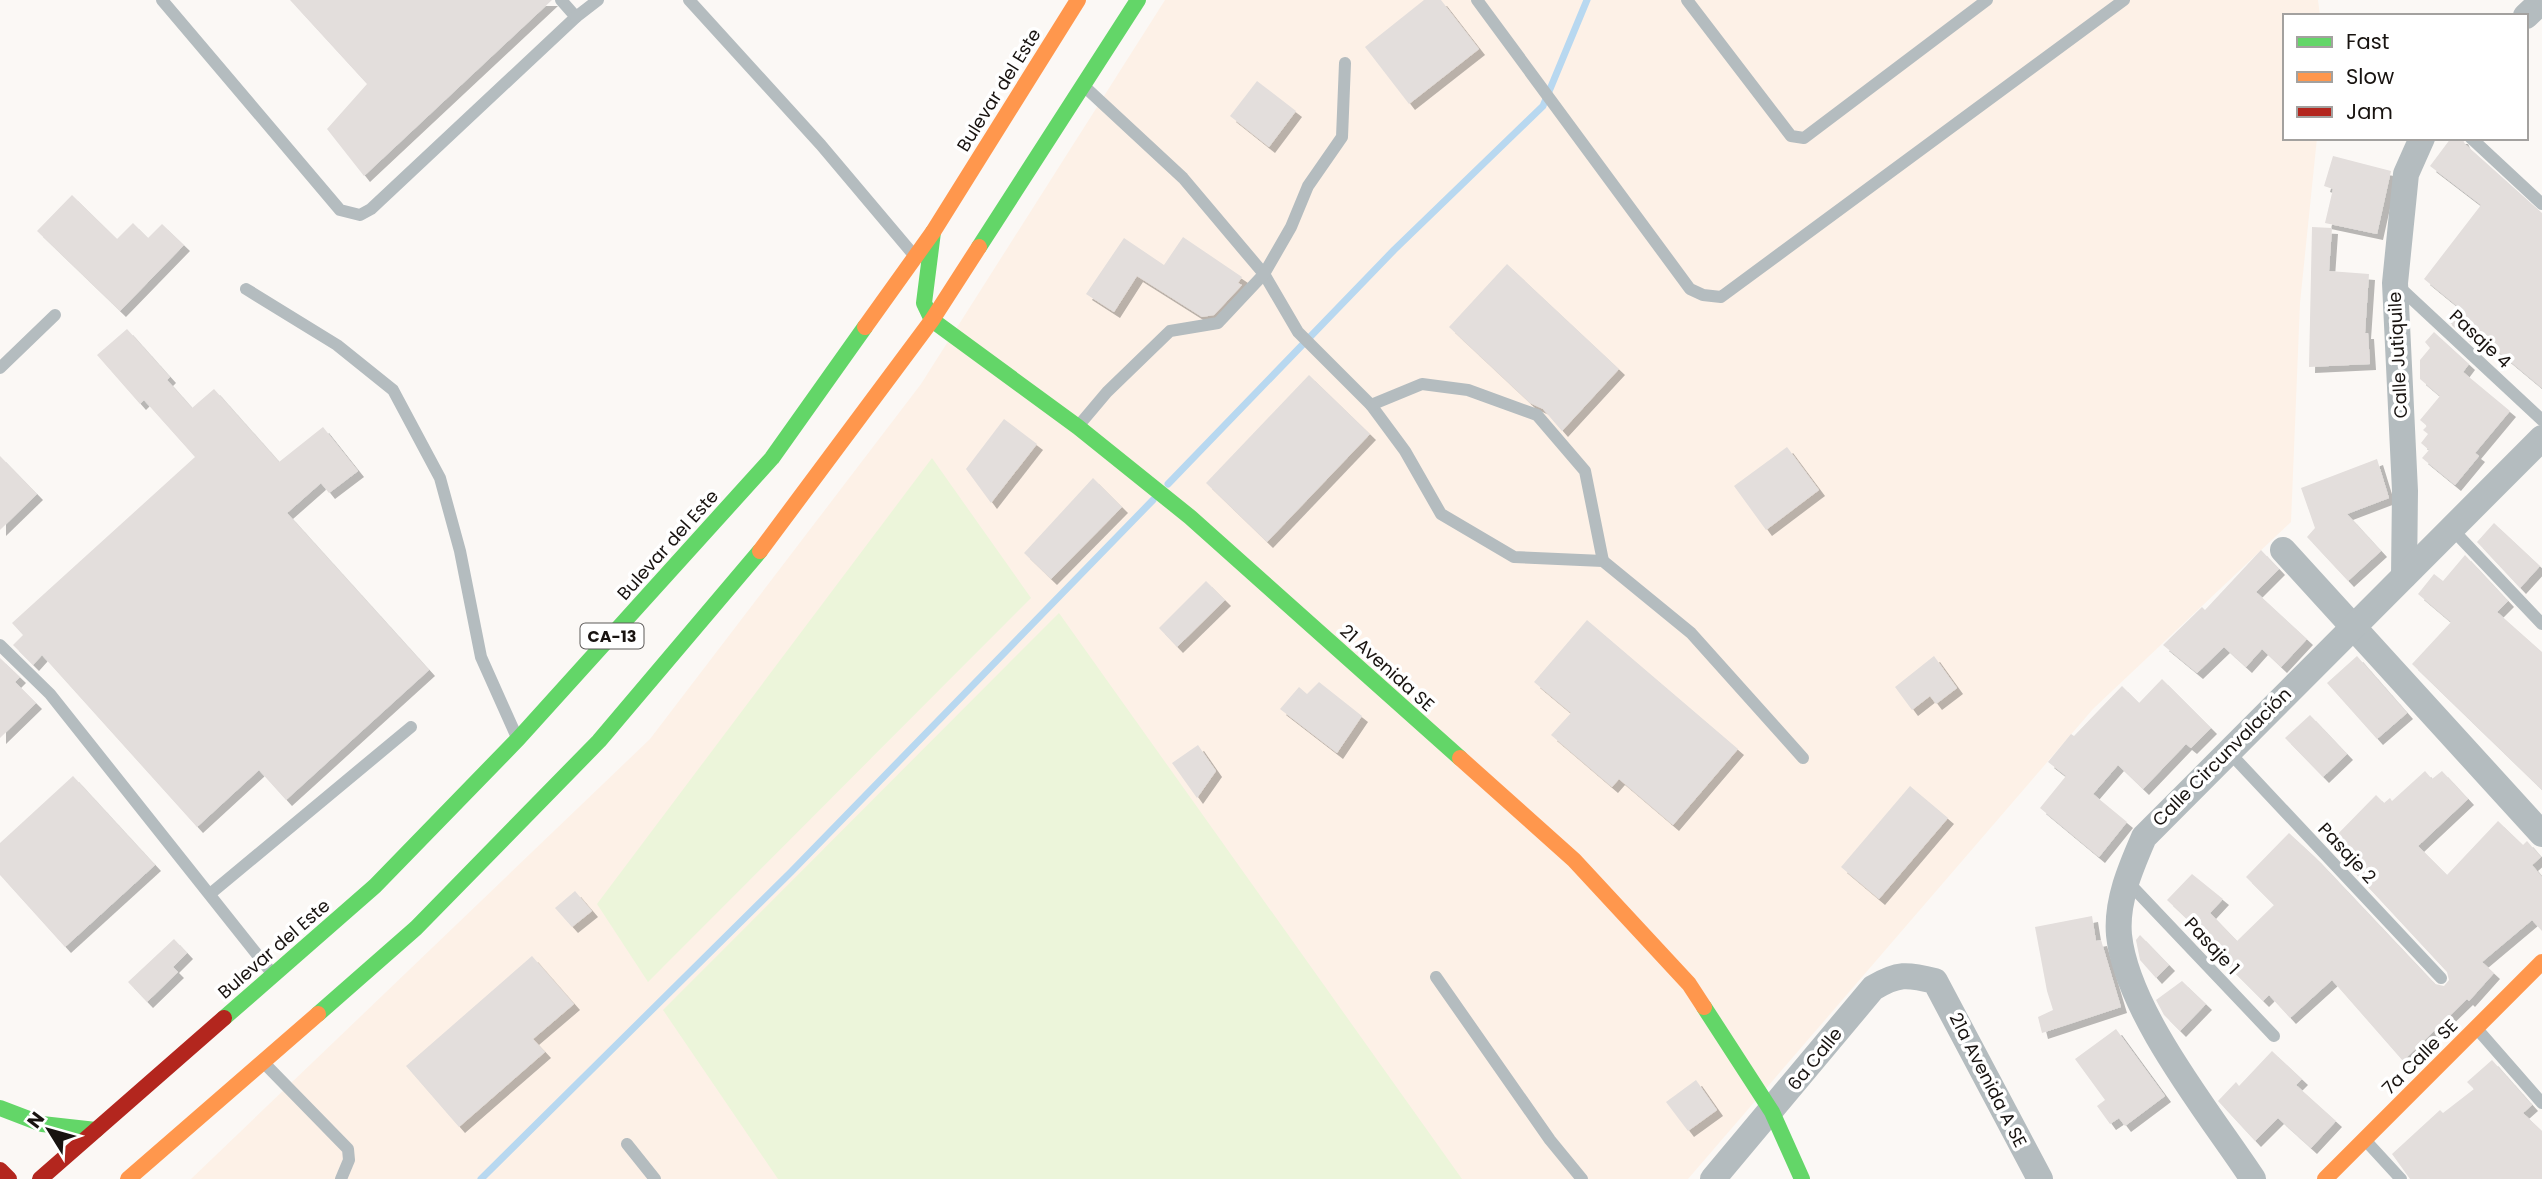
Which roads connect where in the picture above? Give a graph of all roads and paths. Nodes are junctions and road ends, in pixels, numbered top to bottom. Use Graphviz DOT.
graph roads {
  1 [pos="162,0"];
  2 [pos="561,0"];
  3 [pos="598,0"];
  4 [pos="689,0"];
  5 [pos="1078,0"];
  6 [pos="1138,0"];
  7 [pos="1687,0"];
  8 [pos="1987,0"];
  9 [pos="2124,0"];
  10 [pos="2542,1"];
  11 [pos="1483,3"];
  12 [pos="2528,14"];
  13 [pos="576,18"];
  14 [pos="1345,63"];
  15 [pos="1083,85"];
  16 [pos="2421,140"];
  17 [pos="2473,140"];
  18 [pos="2542,204"];
  19 [pos="933,232"];
  20 [pos="915,256"];
  21 [pos="1264,274"];
  22 [pos="2395,283"];
  23 [pos="246,289"];
  24 [pos="55,315"];
  25 [pos="932,320"];
  26 [pos="0,368"];
  27 [pos="1371,405"];
  28 [pos="2542,420"];
  29 [pos="1078,427"];
  30 [pos="2542,438"];
  31 [pos="2450,527"];
  32 [pos="2283,550"];
  33 [pos="1603,561"];
  34 [pos="2404,576"];
  35 [pos="2542,624"];
  36 [pos="2353,625"];
  37 [pos="0,645"];
  38 [pos="411,727"];
  39 [pos="518,739"];
  40 [pos="2228,751"];
  41 [pos="1803,758"];
  42 [pos="2542,834"];
  43 [pos="2125,880"];
  44 [pos="210,894"];
  45 [pos="2542,962"];
  46 [pos="274,975"];
  47 [pos="1436,977"];
  48 [pos="2441,978"];
  49 [pos="1935,981"];
  50 [pos="2476,1028"];
  51 [pos="2274,1036"];
  52 [pos="264,1063"];
  53 [pos="2542,1103"];
  54 [pos="0,1108"];
  55 [pos="1772,1112"];
  56 [pos="199,1117"];
  57 [pos="96,1129"];
  58 [pos="2364,1139"];
  59 [pos="627,1144"];
  60 [pos="174,1160"];
  61 [pos="0,1171"];
  62 [pos="9,1179"];
  63 [pos="40,1179"];
  64 [pos="128,1179"];
  65 [pos="341,1179"];
  66 [pos="655,1179"];
  67 [pos="1582,1179"];
  68 [pos="1713,1179"];
  69 [pos="1802,1179"];
  70 [pos="2040,1179"];
  71 [pos="2253,1179"];
  72 [pos="2325,1179"];
  73 [pos="2401,1179"];
  1 -- 13 [label="lane"];
  2 -- 13 [label="lane"];
  3 -- 13 [label="lane"];
  4 -- 20 [label="lane"];
  5 -- 19 [label="main road, Bulevar del Este / CA-13"];
  6 -- 15 [label="main road, CA-13"];
  7 -- 8 [label="lane"];
  9 -- 11 [label="lane"];
  10 -- 12 [label="street"];
  14 -- 21 [label="lane"];
  15 -- 21 [label="lane"];
  15 -- 25 [label="main road, CA-13"];
  16 -- 22 [label="street, Calle Jutiquile"];
  17 -- 18 [label="lane"];
  19 -- 20 [label="main road, Bulevar del Este / CA-13"];
  19 -- 25 [label="main road"];
  20 -- 39 [label="main road, Bulevar del Este / CA-13"];
  21 -- 27 [label="lane"];
  21 -- 29 [label="lane"];
  22 -- 28 [label="lane, Pasaje 4"];
  22 -- 34 [label="street, Calle Jutiquile"];
  23 -- 39 [label="lane"];
  24 -- 26 [label="lane"];
  25 -- 29 [label="main road, 21 Avenida SE"];
  25 -- 52 [label="main road, CA-13"];
  27 -- 33 [label="lane"];
  27 -- 33 [label="lane"];
  29 -- 55 [label="main road, 21 Avenida SE"];
  30 -- 31 [label="street, Calle Circunvalación"];
  31 -- 34 [label="street, Calle Circunvalación"];
  31 -- 35 [label="lane"];
  32 -- 36 [label="street"];
  33 -- 41 [label="lane"];
  34 -- 36 [label="street, Calle Circunvalación"];
  36 -- 40 [label="street, Calle Circunvalación"];
  36 -- 42 [label="street"];
  37 -- 44 [label="lane"];
  38 -- 44 [label="lane"];
  39 -- 46 [label="main road, Bulevar del Este / CA-13"];
  40 -- 43 [label="street, Calle Circunvalación"];
  40 -- 48 [label="lane, Pasaje 2"];
  43 -- 51 [label="lane, Pasaje 1"];
  43 -- 71 [label="street, Calle Circunvalación"];
  44 -- 46 [label="lane"];
  45 -- 50 [label="main road, 7a Calle SE"];
  46 -- 57 [label="main road, Bulevar del Este / CA-13"];
  47 -- 67 [label="lane"];
  49 -- 55 [label="street, 6a Calle"];
  49 -- 70 [label="street, 21a Avenida A SE"];
  50 -- 53 [label="lane"];
  50 -- 58 [label="main road, 7a Calle SE"];
  52 -- 56 [label="main road, CA-13"];
  52 -- 65 [label="lane"];
  54 -- 57 [label="main road"];
  55 -- 68 [label="street, 6a Calle"];
  55 -- 69 [label="main road, 21 Avenida SE"];
  56 -- 60 [label="main road"];
  56 -- 64 [label="main road, CA-13"];
  57 -- 63 [label="main road, Bulevar del Este / CA-13"];
  58 -- 72 [label="main road, 7a Calle SE"];
  58 -- 73 [label="lane"];
  59 -- 66 [label="lane"];
  61 -- 62 [label="main road"];
}
